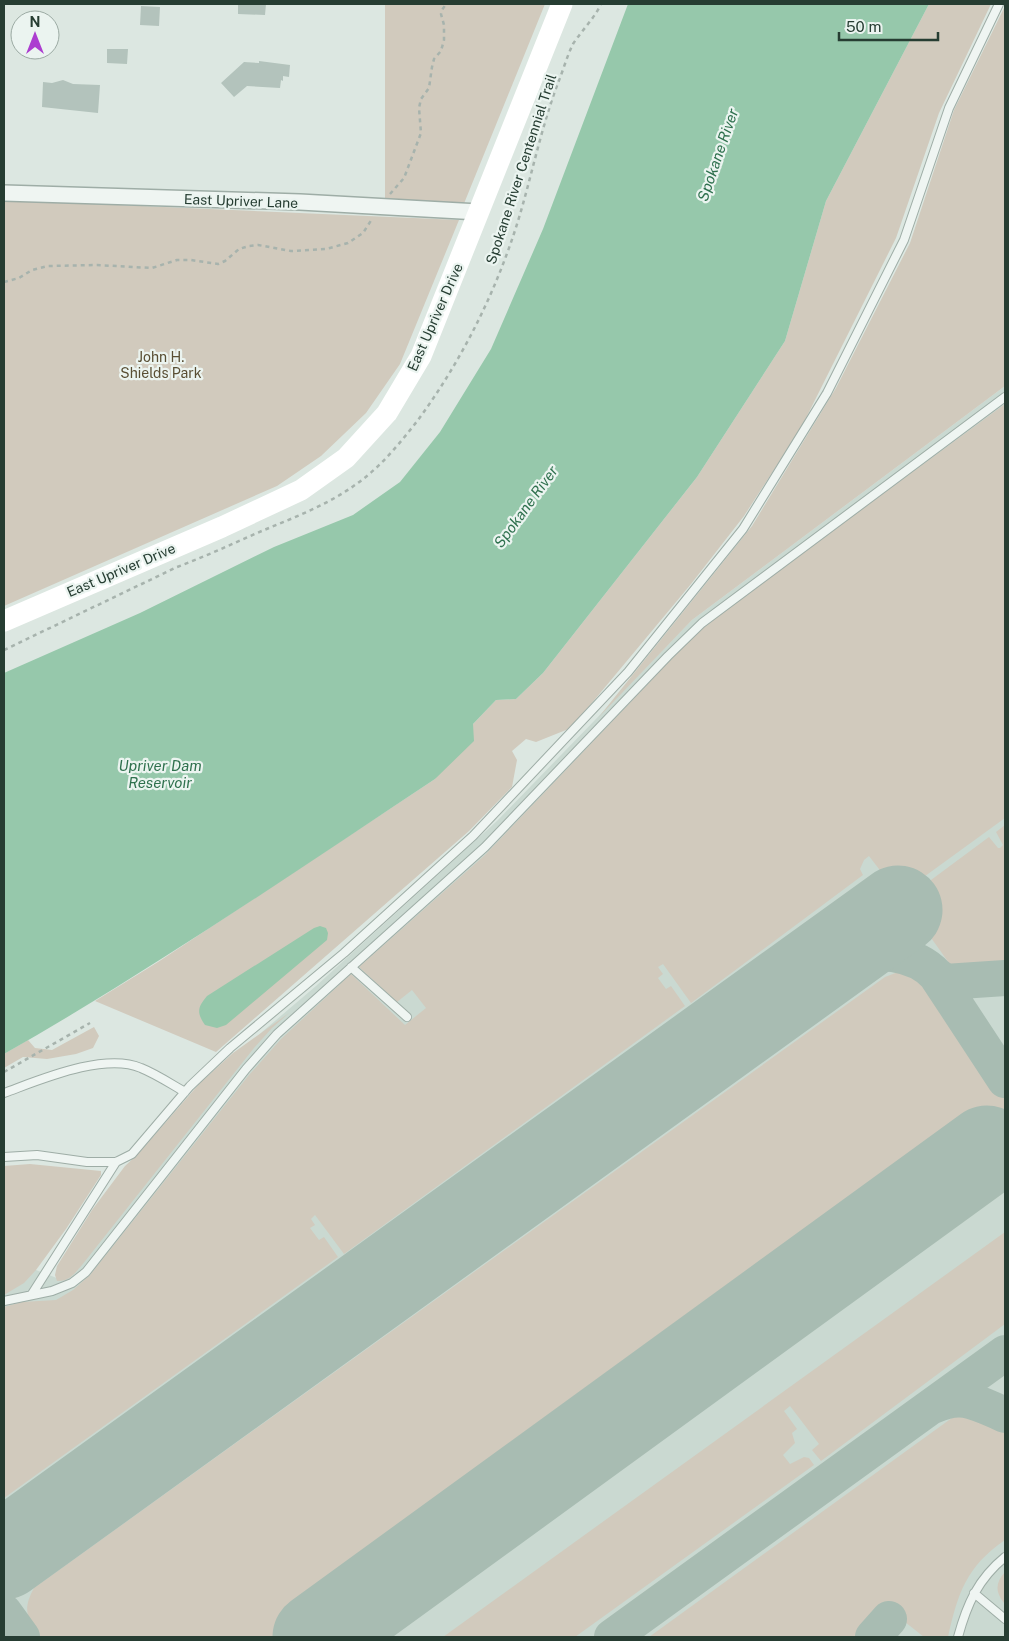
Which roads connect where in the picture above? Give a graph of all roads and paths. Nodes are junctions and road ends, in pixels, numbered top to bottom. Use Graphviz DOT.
graph roads {
  1 [pos="562,4"];
  2 [pos="601,4"];
  3 [pos="999,4"];
  4 [pos="4,193"];
  5 [pos="479,212"];
  6 [pos="1005,397"];
  7 [pos="4,621"];
  8 [pos="4,650"];
  9 [pos="351,967"];
  10 [pos="407,1017"];
  11 [pos="90,1023"];
  12 [pos="4,1072"];
  13 [pos="185,1092"];
  14 [pos="4,1093"];
  15 [pos="4,1157"];
  16 [pos="116,1162"];
  17 [pos="32,1294"];
  18 [pos="4,1301"];
  19 [pos="1005,1557"];
  20 [pos="974,1593"];
  21 [pos="1005,1619"];
  22 [pos="958,1637"];
  1 -- 5 [label="main road, East Upriver Drive"];
  2 -- 8 [label="path, Spokane River Centennial Trail"];
  3 -- 13 [label="lane"];
  4 -- 5 [label="street, East Upriver Lane"];
  5 -- 7 [label="main road, East Upriver Drive"];
  6 -- 9 [label="lane"];
  9 -- 10 [label="lane"];
  9 -- 17 [label="lane"];
  11 -- 12 [label="path"];
  13 -- 14 [label="lane"];
  13 -- 16 [label="lane"];
  15 -- 16 [label="lane"];
  16 -- 17 [label="lane"];
  17 -- 18 [label="lane"];
  19 -- 20 [label="lane"];
  20 -- 21 [label="lane"];
  20 -- 22 [label="lane"];
}
